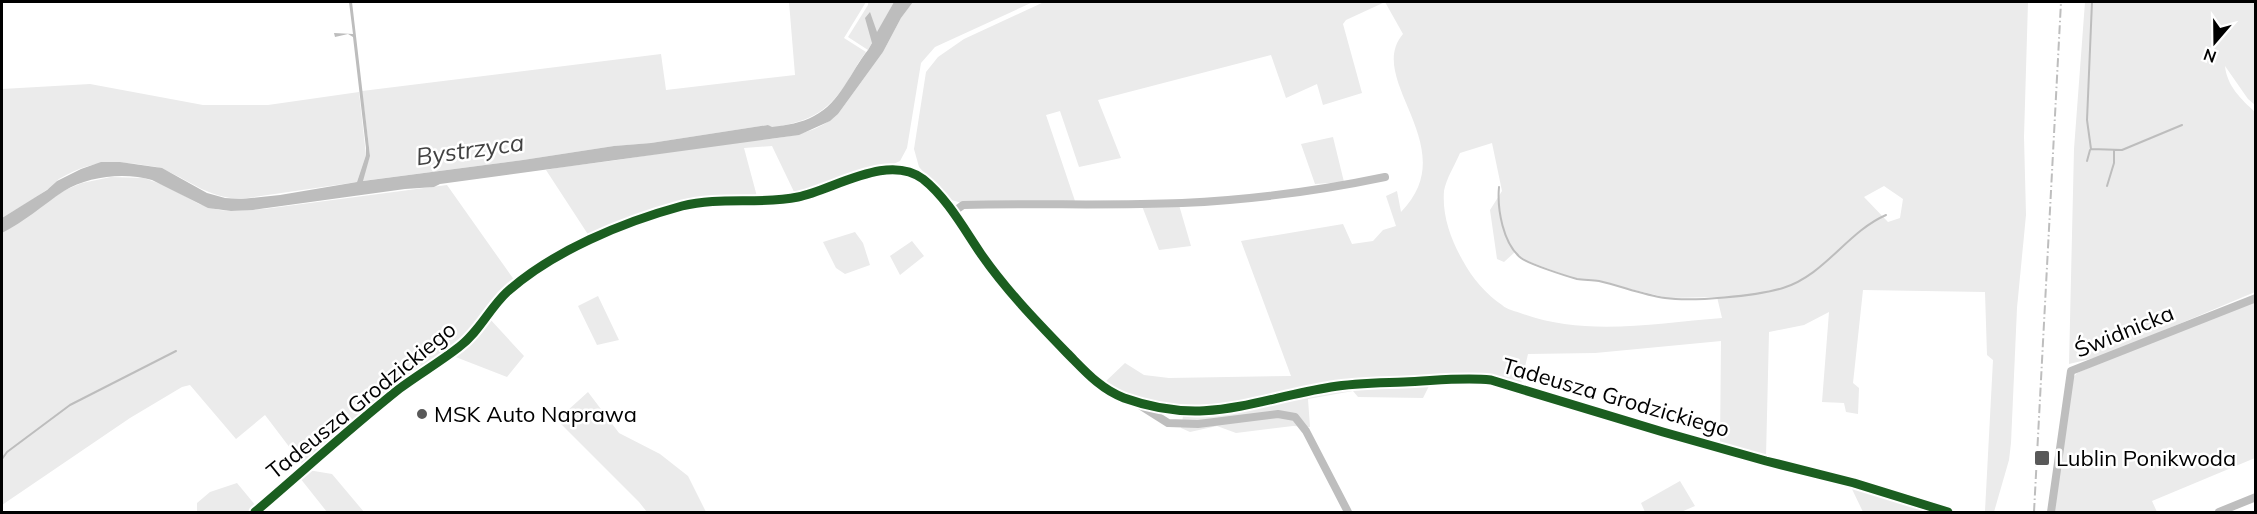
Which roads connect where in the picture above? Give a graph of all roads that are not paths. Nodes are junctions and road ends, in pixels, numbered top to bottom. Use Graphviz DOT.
graph roads {
  1 [pos="1385,177"];
  2 [pos="952,213"];
  3 [pos="2256,298"];
  4 [pos="1137,402"];
  5 [pos="2256,497"];
  6 [pos="255,513"];
  7 [pos="1348,513"];
  8 [pos="1948,513"];
  9 [pos="2051,513"];
  10 [pos="2219,513"];
  1 -- 2 [label="street"];
  2 -- 4 [label="street, Tadeusza Grodzickiego"];
  2 -- 6 [label="street, Tadeusza Grodzickiego"];
  3 -- 9 [label="street, Świdnicka"];
  4 -- 7 [label="street"];
  4 -- 8 [label="street, Tadeusza Grodzickiego"];
  5 -- 10 [label="street"];
}
